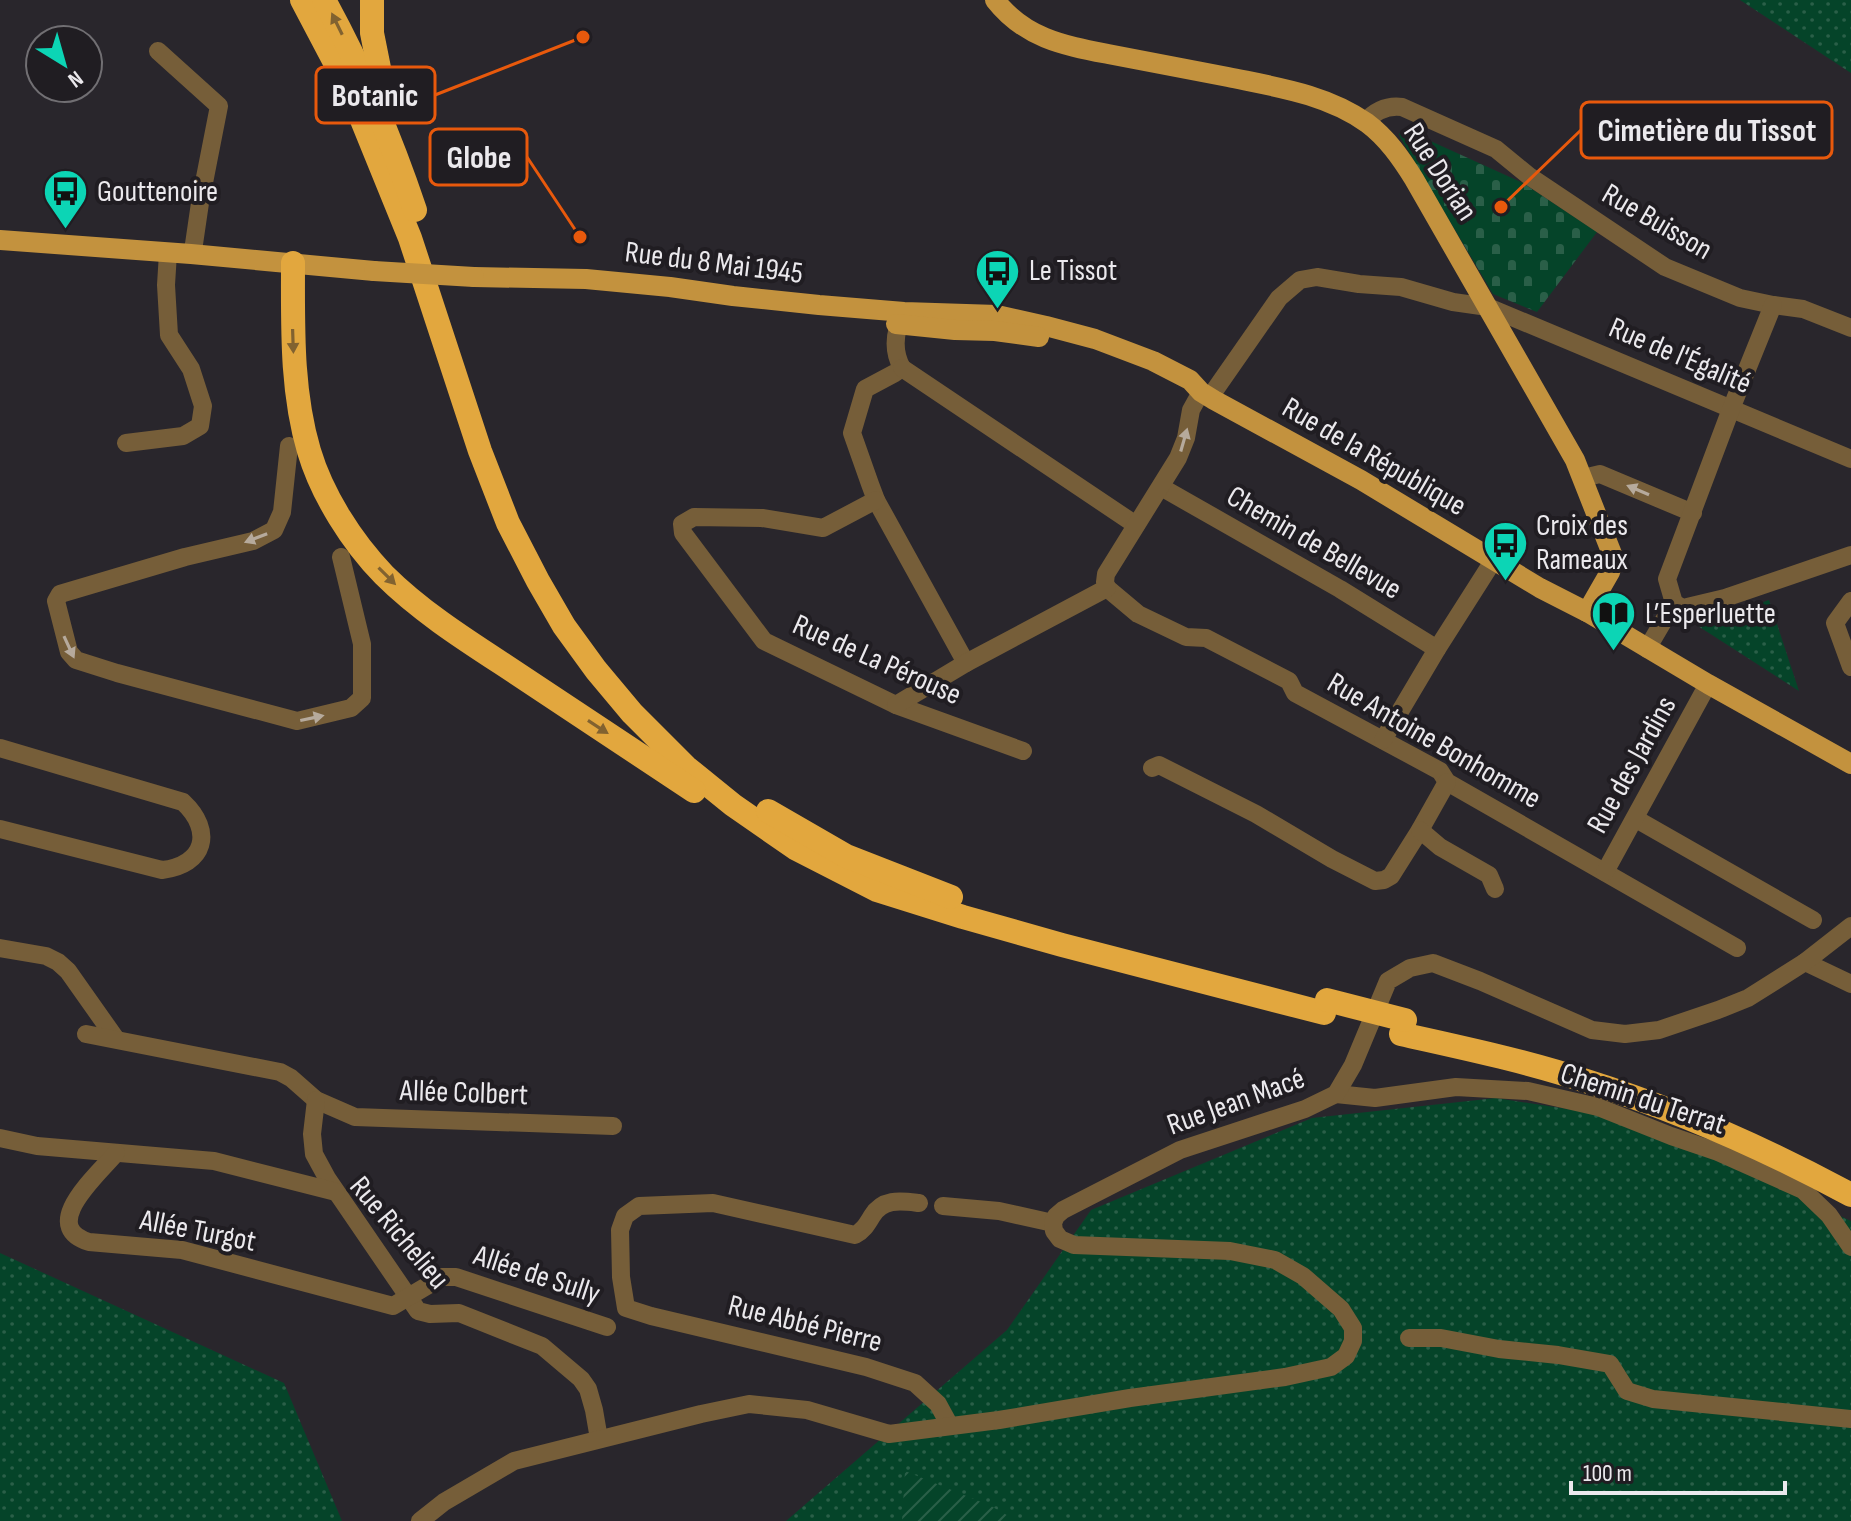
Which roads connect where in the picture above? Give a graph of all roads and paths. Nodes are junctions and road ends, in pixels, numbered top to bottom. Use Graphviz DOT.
graph roads {
  1 [pos="302,0"];
  2 [pos="324,0"];
  3 [pos="372,0"];
  4 [pos="995,0"];
  5 [pos="158,51"];
  6 [pos="1365,122"];
  7 [pos="398,159"];
  8 [pos="0,240"];
  9 [pos="168,253"];
  10 [pos="191,254"];
  11 [pos="293,263"];
  12 [pos="1773,305"];
  13 [pos="1488,307"];
  14 [pos="901,319"];
  15 [pos="1851,328"];
  16 [pos="902,368"];
  17 [pos="1205,395"];
  18 [pos="1731,409"];
  19 [pos="126,443"];
  20 [pos="289,446"];
  21 [pos="1851,459"];
  22 [pos="1583,478"];
  23 [pos="1161,487"];
  24 [pos="876,500"];
  25 [pos="1693,513"];
  26 [pos="1136,525"];
  27 [pos="1851,555"];
  28 [pos="341,557"];
  29 [pos="1493,561"];
  30 [pos="1107,588"];
  31 [pos="1851,601"];
  32 [pos="1678,605"];
  33 [pos="1587,612"];
  34 [pos="1437,649"];
  35 [pos="1647,649"];
  36 [pos="966,663"];
  37 [pos="1851,667"];
  38 [pos="1708,684"];
  39 [pos="896,705"];
  40 [pos="1383,740"];
  41 [pos="0,748"];
  42 [pos="1023,751"];
  43 [pos="1851,764"];
  44 [pos="1152,768"];
  45 [pos="1447,782"];
  46 [pos="1636,819"];
  47 [pos="0,829"];
  48 [pos="1420,830"];
  49 [pos="795,848"];
  50 [pos="1605,872"];
  51 [pos="1495,889"];
  52 [pos="1813,920"];
  53 [pos="1851,926"];
  54 [pos="0,948"];
  55 [pos="1737,948"];
  56 [pos="1805,962"];
  57 [pos="1851,984"];
  58 [pos="1325,1007"];
  59 [pos="1403,1027"];
  60 [pos="86,1034"];
  61 [pos="116,1039"];
  62 [pos="1336,1094"];
  63 [pos="316,1100"];
  64 [pos="613,1126"];
  65 [pos="0,1138"];
  66 [pos="116,1153"];
  67 [pos="1851,1183"];
  68 [pos="336,1192"];
  69 [pos="1851,1195"];
  70 [pos="919,1203"];
  71 [pos="943,1206"];
  72 [pos="1053,1223"];
  73 [pos="1851,1247"];
  74 [pos="408,1299"];
  75 [pos="607,1327"];
  76 [pos="1409,1338"];
  77 [pos="1851,1419"];
  78 [pos="950,1426"];
  79 [pos="599,1439"];
  80 [pos="420,1521"];
  1 -- 49 [label="highway"];
  7 -- 2 [label="highway, one-way"];
  3 -- 7 [label="highway"];
  4 -- 6 [label="main road, Rue Dorian"];
  5 -- 10 [label="street"];
  6 -- 12 [label="street, Rue Buisson"];
  6 -- 13 [label="main road, Rue Dorian"];
  7 -- 58 [label="highway"];
  8 -- 9 [label="main road, Rue du 8 Mai 1945"];
  9 -- 10 [label="main road, Rue du 8 Mai 1945"];
  9 -- 19 [label="street"];
  10 -- 11 [label="main road, Rue du 8 Mai 1945"];
  11 -- 14 [label="main road, Rue du 8 Mai 1945, bridge"];
  11 -- 49 [label="highway, one-way"];
  12 -- 15 [label="street, Rue Buisson"];
  12 -- 18 [label="street"];
  13 -- 17 [label="street, Rue de l'Égalité"];
  13 -- 18 [label="street, Rue de l'Égalité"];
  13 -- 22 [label="main road, Rue Dorian"];
  14 -- 16 [label="street"];
  14 -- 17 [label="main road, Rue du 8 Mai 1945"];
  16 -- 24 [label="street"];
  16 -- 26 [label="street"];
  23 -- 17 [label="street, one-way"];
  17 -- 29 [label="main road, Rue de la République"];
  18 -- 21 [label="street, Rue de l'Égalité"];
  18 -- 25 [label="street"];
  20 -- 28 [label="street, one-way"];
  25 -- 22 [label="street, one-way"];
  22 -- 33 [label="main road, Rue Dorian"];
  23 -- 26 [label="street"];
  23 -- 34 [label="street, Chemin de Bellevue"];
  24 -- 36 [label="street"];
  24 -- 39 [label="street, Rue de La Pérouse"];
  25 -- 32 [label="street"];
  26 -- 30 [label="street"];
  27 -- 32 [label="street"];
  29 -- 33 [label="main road, Rue de la République"];
  29 -- 34 [label="street"];
  30 -- 36 [label="street"];
  30 -- 40 [label="street, Rue Antoine Bonhomme"];
  31 -- 37 [label="street"];
  32 -- 35 [label="street"];
  33 -- 35 [label="main road, Rue de la République"];
  34 -- 40 [label="street"];
  35 -- 38 [label="main road, Rue de la République"];
  36 -- 39 [label="street"];
  38 -- 43 [label="main road, Rue de la République"];
  38 -- 46 [label="street, Rue des Jardins"];
  39 -- 42 [label="street, Rue de La Pérouse"];
  40 -- 45 [label="street, Rue Antoine Bonhomme"];
  41 -- 47 [label="street"];
  44 -- 48 [label="street"];
  45 -- 48 [label="street"];
  45 -- 50 [label="street, Rue Antoine Bonhomme"];
  46 -- 50 [label="street, Rue des Jardins"];
  46 -- 52 [label="street"];
  48 -- 51 [label="street"];
  49 -- 58 [label="highway"];
  50 -- 55 [label="street, Rue Antoine Bonhomme"];
  53 -- 56 [label="street, Rue Jean Macé"];
  54 -- 61 [label="street"];
  56 -- 57 [label="street"];
  56 -- 62 [label="street, Rue Jean Macé"];
  58 -- 59 [label="highway, bridge"];
  59 -- 67 [label="highway"];
  59 -- 69 [label="highway"];
  60 -- 61 [label="street, Allée Colbert"];
  61 -- 63 [label="street, Allée Colbert"];
  62 -- 72 [label="street, Rue Jean Macé"];
  62 -- 73 [label="street, Chemin du Terrat"];
  63 -- 64 [label="street, Allée Colbert"];
  63 -- 68 [label="street"];
  65 -- 66 [label="street, Rue Richelieu"];
  66 -- 68 [label="street, Rue Richelieu"];
  66 -- 74 [label="street, Allée Turgot"];
  68 -- 74 [label="street, Rue Richelieu"];
  70 -- 78 [label="street, Rue Abbé Pierre"];
  71 -- 72 [label="street"];
  72 -- 78 [label="street"];
  74 -- 75 [label="street, Allée de Sully"];
  74 -- 79 [label="street, Rue Richelieu"];
  76 -- 77 [label="street"];
  78 -- 79 [label="street"];
  79 -- 80 [label="street"];
}
